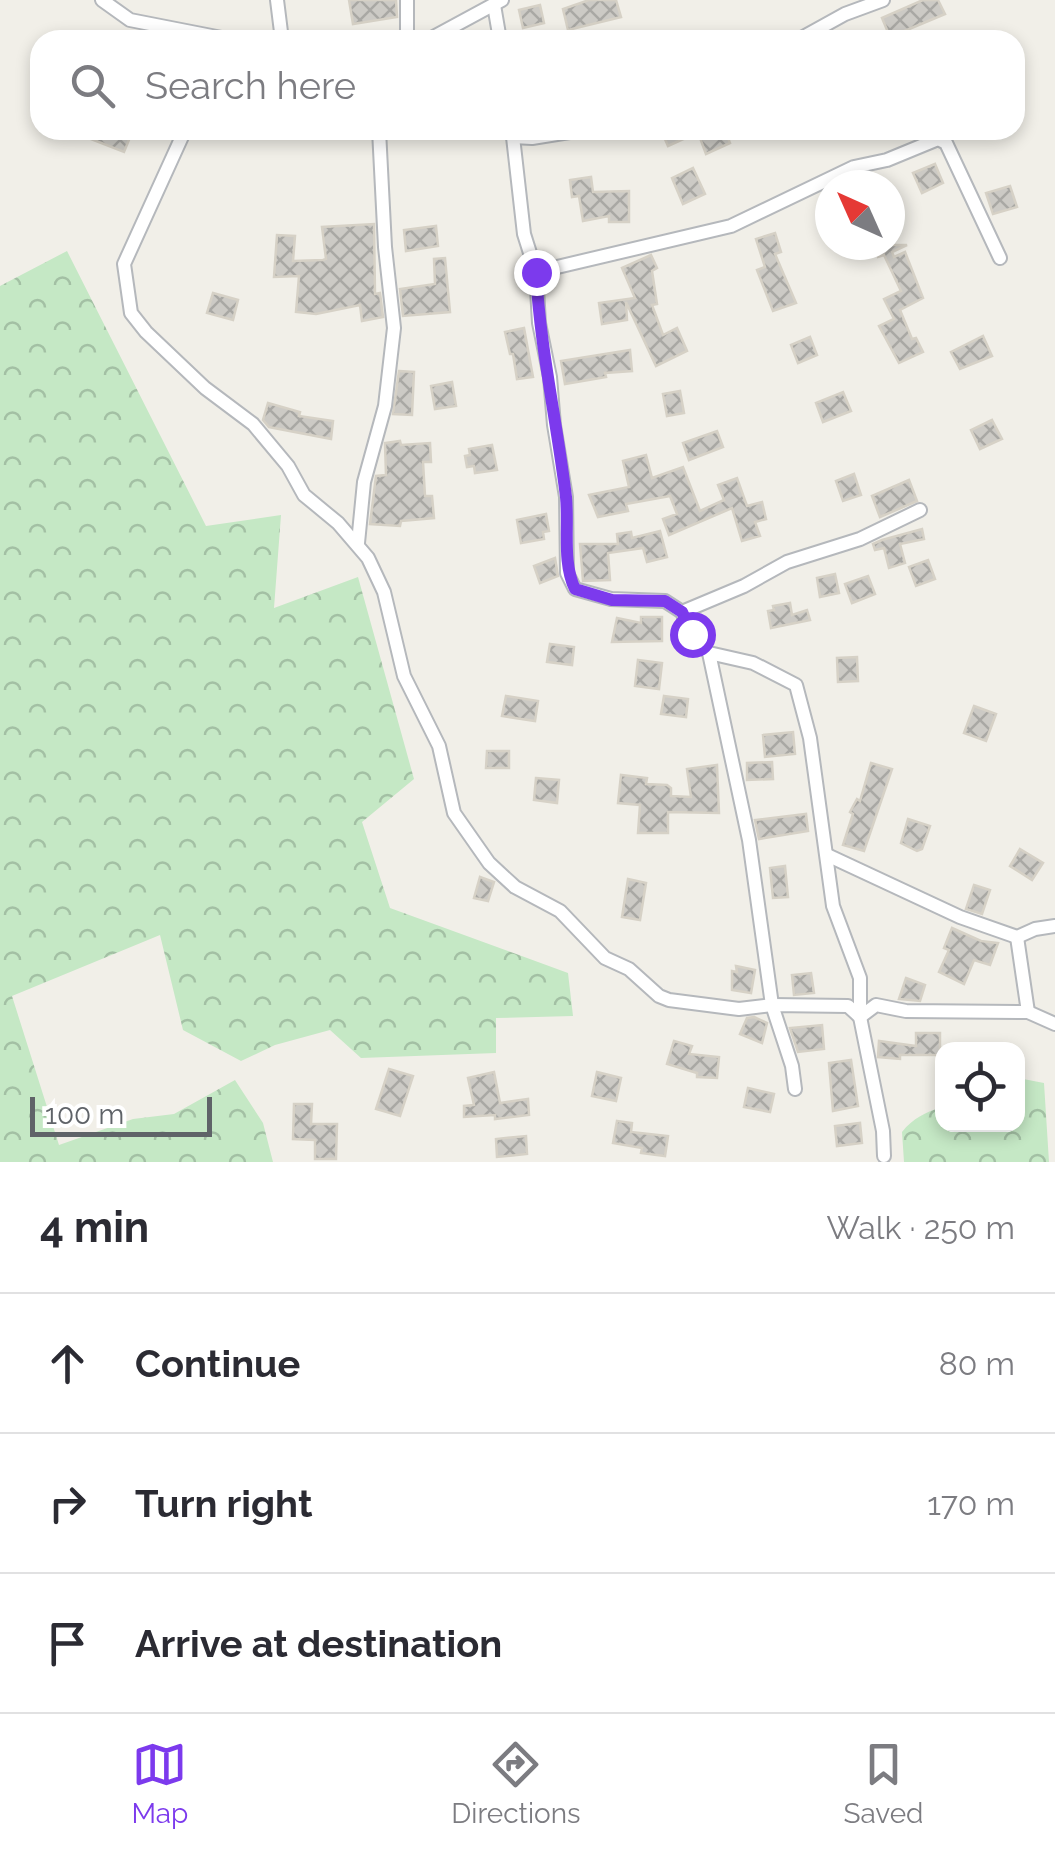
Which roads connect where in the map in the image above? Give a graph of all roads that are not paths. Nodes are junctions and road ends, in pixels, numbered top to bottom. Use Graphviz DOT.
graph roads {
  1 [pos="102,0"];
  2 [pos="278,0"];
  3 [pos="407,0"];
  4 [pos="883,0"];
  5 [pos="498,2"];
  6 [pos="178,30"];
  7 [pos="281,30"];
  8 [pos="408,30"];
  9 [pos="446,30"];
  10 [pos="499,30"];
  11 [pos="816,30"];
  12 [pos="180,140"];
  13 [pos="380,140"];
  14 [pos="513,140"];
  15 [pos="936,140"];
  16 [pos="940,140"];
  17 [pos="1000,258"];
  18 [pos="536,272"];
  19 [pos="920,510"];
  20 [pos="358,543"];
  21 [pos="682,612"];
  22 [pos="709,653"];
  23 [pos="827,855"];
  24 [pos="1055,926"];
  25 [pos="1018,937"];
  26 [pos="772,1006"];
  27 [pos="1028,1012"];
  28 [pos="860,1017"];
  29 [pos="1055,1024"];
  30 [pos="794,1090"];
  31 [pos="884,1156"];
  1 -- 6 [label="street"];
  2 -- 7 [label="street"];
  3 -- 8 [label="street"];
  4 -- 11 [label="street"];
  5 -- 9 [label="street"];
  5 -- 10 [label="street"];
  12 -- 20 [label="street"];
  13 -- 20 [label="street"];
  14 -- 18 [label="street"];
  15 -- 18 [label="street"];
  16 -- 17 [label="street"];
  18 -- 21 [label="street"];
  19 -- 21 [label="street"];
  20 -- 26 [label="street"];
  21 -- 22 [label="street"];
  22 -- 23 [label="street"];
  22 -- 26 [label="street"];
  23 -- 25 [label="street"];
  23 -- 28 [label="street"];
  24 -- 25 [label="street"];
  25 -- 27 [label="street"];
  26 -- 28 [label="street"];
  26 -- 30 [label="street"];
  27 -- 28 [label="street"];
  27 -- 29 [label="street"];
  28 -- 31 [label="street"];
}
